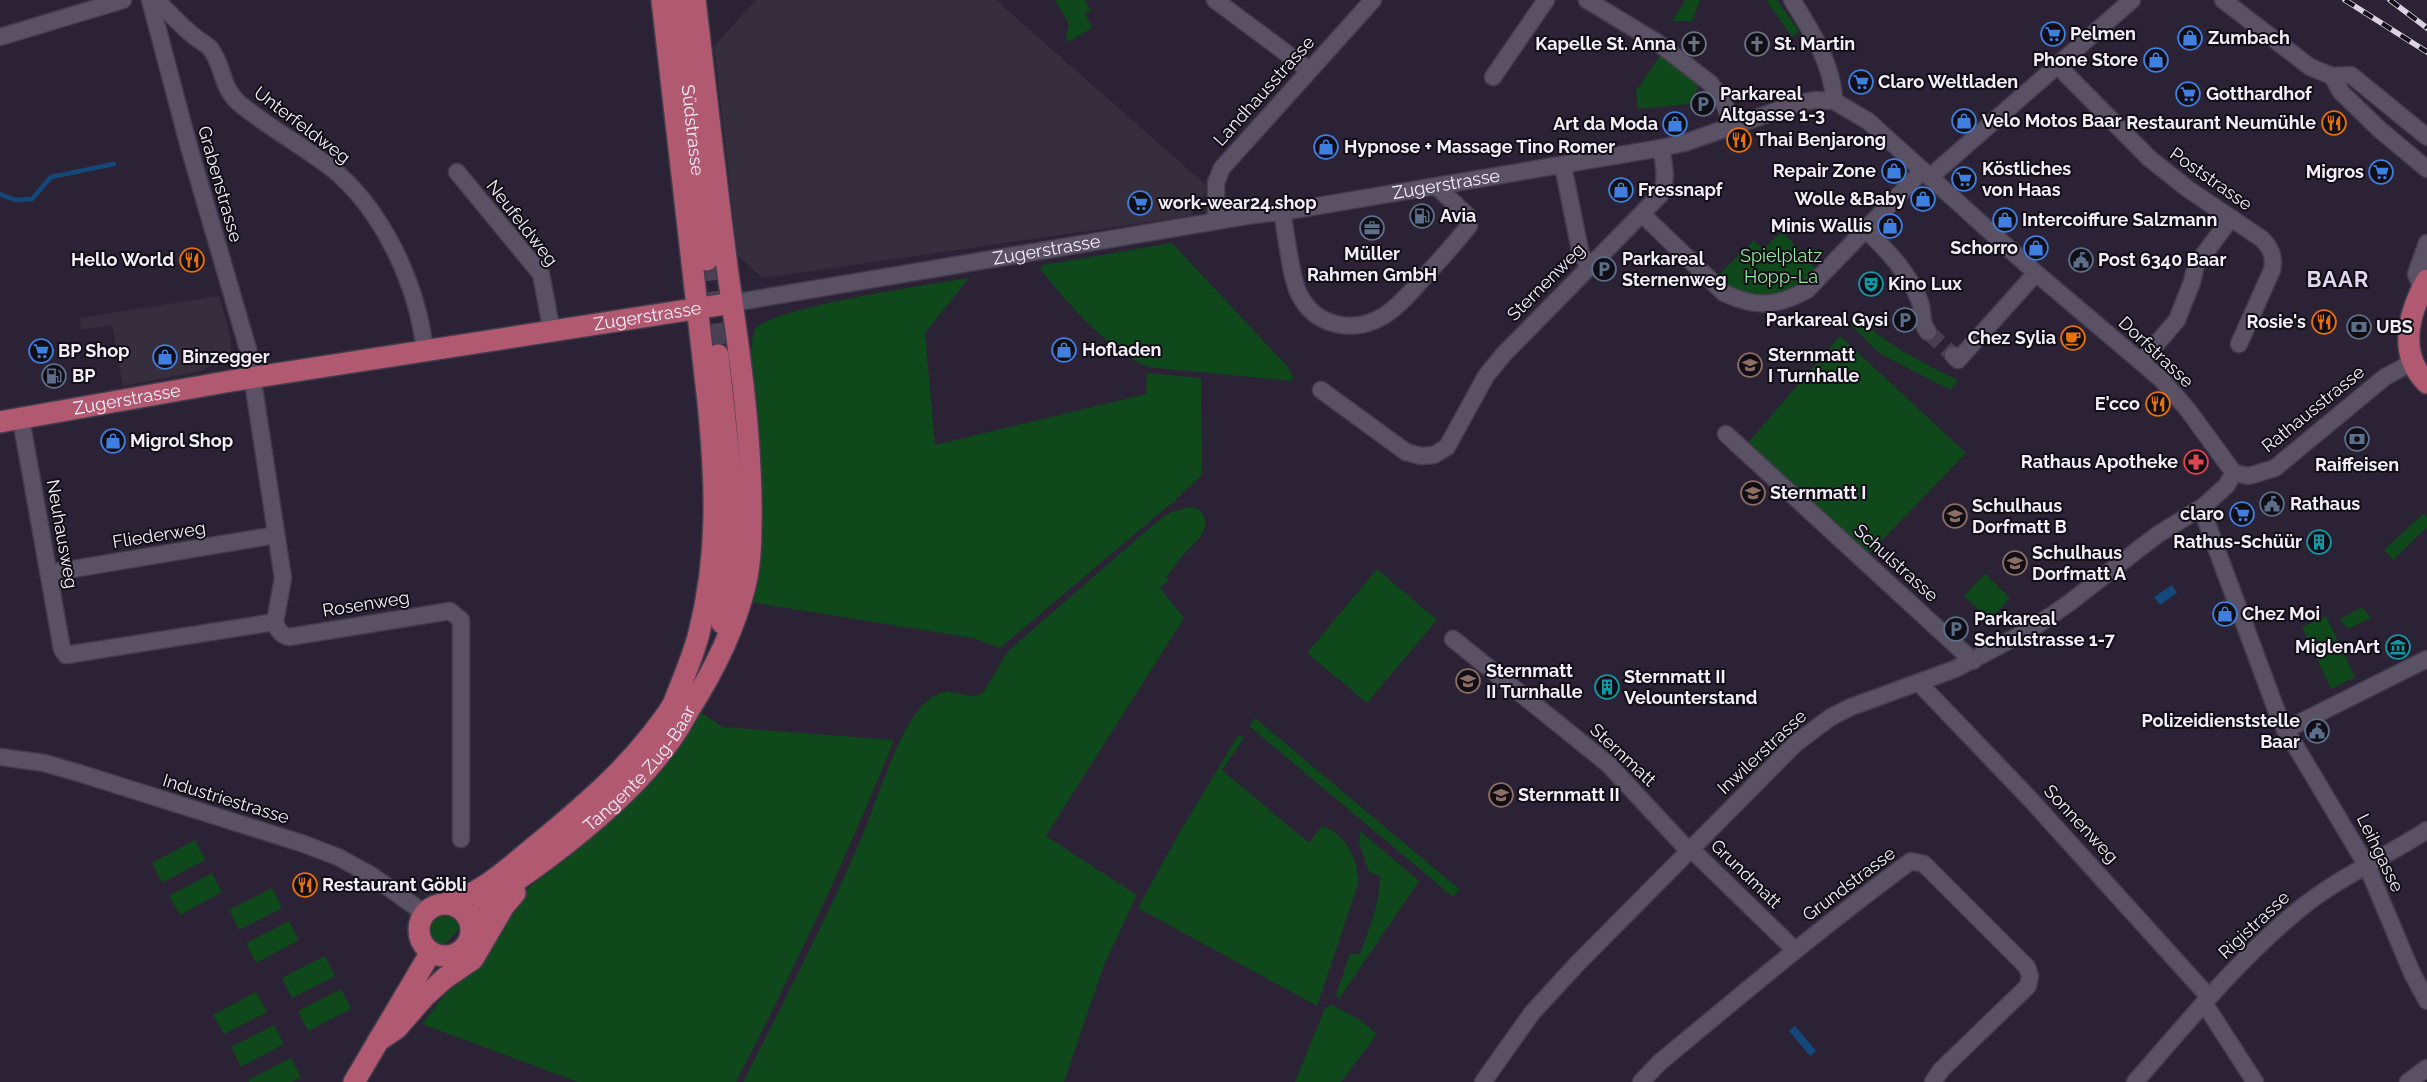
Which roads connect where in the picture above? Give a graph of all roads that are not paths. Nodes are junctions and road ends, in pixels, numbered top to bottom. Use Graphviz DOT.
graph roads {
  1 [pos="123,0"];
  2 [pos="150,0"];
  3 [pos="156,0"];
  4 [pos="662,0"];
  5 [pos="678,0"];
  6 [pos="695,0"];
  7 [pos="1215,0"];
  8 [pos="1373,0"];
  9 [pos="1546,0"];
  10 [pos="1587,0"];
  11 [pos="1792,0"];
  12 [pos="2132,0"];
  13 [pos="2223,0"];
  14 [pos="0,37"];
  15 [pos="2058,66"];
  16 [pos="1310,70"];
  17 [pos="2332,76"];
  18 [pos="1493,77"];
  19 [pos="1834,101"];
  20 [pos="1733,126"];
  21 [pos="2427,137"];
  22 [pos="1661,148"];
  23 [pos="1563,166"];
  24 [pos="2427,169"];
  25 [pos="457,172"];
  26 [pos="1927,174"];
  27 [pos="1437,187"];
  28 [pos="1282,212"];
  29 [pos="1642,214"];
  30 [pos="2231,218"];
  31 [pos="1216,221"];
  32 [pos="1866,230"];
  33 [pos="2427,243"];
  34 [pos="707,260"];
  35 [pos="1591,266"];
  36 [pos="2036,272"];
  37 [pos="2424,284"];
  38 [pos="732,303"];
  39 [pos="697,310"];
  40 [pos="552,332"];
  41 [pos="1928,332"];
  42 [pos="2239,344"];
  43 [pos="425,352"];
  44 [pos="718,355"];
  45 [pos="1955,358"];
  46 [pos="2140,362"];
  47 [pos="2413,362"];
  48 [pos="254,378"];
  49 [pos="2427,382"];
  50 [pos="1321,390"];
  51 [pos="21,419"];
  52 [pos="0,422"];
  53 [pos="1726,434"];
  54 [pos="2234,473"];
  55 [pos="2204,506"];
  56 [pos="276,536"];
  57 [pos="49,573"];
  58 [pos="275,622"];
  59 [pos="1453,639"];
  60 [pos="2427,659"];
  61 [pos="1973,661"];
  62 [pos="1920,683"];
  63 [pos="680,709"];
  64 [pos="2285,730"];
  65 [pos="0,757"];
  66 [pos="2427,830"];
  67 [pos="461,839"];
  68 [pos="1689,849"];
  69 [pos="550,856"];
  70 [pos="2367,866"];
  71 [pos="447,903"];
  72 [pos="424,913"];
  73 [pos="471,925"];
  74 [pos="1795,950"];
  75 [pos="431,952"];
  76 [pos="2207,1000"];
  77 [pos="2427,1001"];
  78 [pos="378,1041"];
  79 [pos="2427,1068"];
  80 [pos="1485,1081"];
  81 [pos="354,1082"];
  82 [pos="1641,1082"];
  83 [pos="1933,1082"];
  84 [pos="2135,1082"];
  85 [pos="2255,1082"];
  86 [pos="2408,1082"];
  1 -- 14 [label="street"];
  2 -- 48 [label="street, Grabenstrasse"];
  3 -- 43 [label="street, Unterfeldweg"];
  4 -- 39 [label="main road"];
  5 -- 34 [label="main road, Südstrasse"];
  6 -- 38 [label="main road"];
  7 -- 16 [label="street"];
  8 -- 16 [label="street, Landhausstrasse"];
  9 -- 18 [label="street"];
  10 -- 20 [label="street"];
  11 -- 19 [label="street"];
  12 -- 15 [label="street"];
  13 -- 17 [label="street"];
  15 -- 26 [label="street"];
  15 -- 30 [label="street, Poststrasse"];
  16 -- 31 [label="street, Landhausstrasse"];
  17 -- 21 [label="street"];
  17 -- 24 [label="street"];
  19 -- 20 [label="street, Zugerstrasse"];
  19 -- 26 [label="street, Dorfstrasse"];
  20 -- 22 [label="street, Zugerstrasse"];
  22 -- 23 [label="street, Zugerstrasse"];
  22 -- 29 [label="street, Sternenweg"];
  23 -- 27 [label="street, Zugerstrasse"];
  23 -- 35 [label="street"];
  25 -- 40 [label="street, Neufeldweg"];
  26 -- 32 [label="street"];
  26 -- 36 [label="street, Dorfstrasse"];
  27 -- 28 [label="street, Zugerstrasse"];
  27 -- 28 [label="street"];
  28 -- 31 [label="street, Zugerstrasse"];
  29 -- 32 [label="street"];
  29 -- 35 [label="street, Sternenweg"];
  30 -- 42 [label="street, Poststrasse"];
  30 -- 46 [label="street"];
  31 -- 38 [label="street, Zugerstrasse"];
  32 -- 41 [label="street"];
  33 -- 37 [label="street"];
  35 -- 50 [label="street, Sternenweg"];
  36 -- 45 [label="street"];
  36 -- 46 [label="street, Dorfstrasse"];
  37 -- 47 [label="main road"];
  38 -- 39 [label="main road, Zugerstrasse"];
  38 -- 63 [label="main road"];
  39 -- 40 [label="main road, Zugerstrasse"];
  39 -- 63 [label="main road"];
  40 -- 43 [label="main road, Zugerstrasse"];
  43 -- 48 [label="main road, Zugerstrasse"];
  44 -- 63 [label="main road, Tangente Zug-Baar"];
  46 -- 54 [label="street, Dorfstrasse"];
  47 -- 49 [label="main road"];
  47 -- 54 [label="street, Rathausstrasse"];
  48 -- 51 [label="main road, Zugerstrasse"];
  48 -- 56 [label="street"];
  51 -- 52 [label="main road, Zugerstrasse"];
  51 -- 57 [label="street, Neuhausweg"];
  53 -- 61 [label="street, Schulstrasse"];
  54 -- 55 [label="street, Inwilerstrasse"];
  55 -- 61 [label="street, Inwilerstrasse"];
  55 -- 64 [label="street, Leihgasse"];
  56 -- 57 [label="street, Fliederweg"];
  56 -- 58 [label="street"];
  57 -- 58 [label="street, Neuhausweg"];
  58 -- 67 [label="street, Rosenweg"];
  59 -- 68 [label="street, Sternmatt"];
  60 -- 64 [label="street"];
  61 -- 62 [label="street, Inwilerstrasse"];
  62 -- 68 [label="street, Inwilerstrasse"];
  62 -- 76 [label="street, Sonnenweg"];
  63 -- 69 [label="main road, Tangente Zug-Baar"];
  63 -- 71 [label="main road, Tangente Zug-Baar"];
  64 -- 70 [label="street, Leihgasse"];
  65 -- 72 [label="street, Industriestrasse"];
  66 -- 70 [label="street, Rigistrasse"];
  68 -- 74 [label="street, Grundmatt"];
  68 -- 80 [label="street, Inwilerstrasse"];
  69 -- 73 [label="main road, Tangente Zug-Baar"];
  69 -- 78 [label="main road"];
  70 -- 76 [label="street, Rigistrasse"];
  70 -- 77 [label="street, Leihgasse"];
  71 -- 72 [label="main road"];
  71 -- 73 [label="main road"];
  72 -- 75 [label="main road"];
  73 -- 75 [label="main road"];
  74 -- 82 [label="street, Grundstrasse"];
  74 -- 83 [label="street, Grundstrasse"];
  75 -- 78 [label="main road"];
  76 -- 84 [label="street, Rigistrasse"];
  76 -- 85 [label="street, Sonnenweg"];
  78 -- 81 [label="main road"];
  79 -- 86 [label="street"];
}
